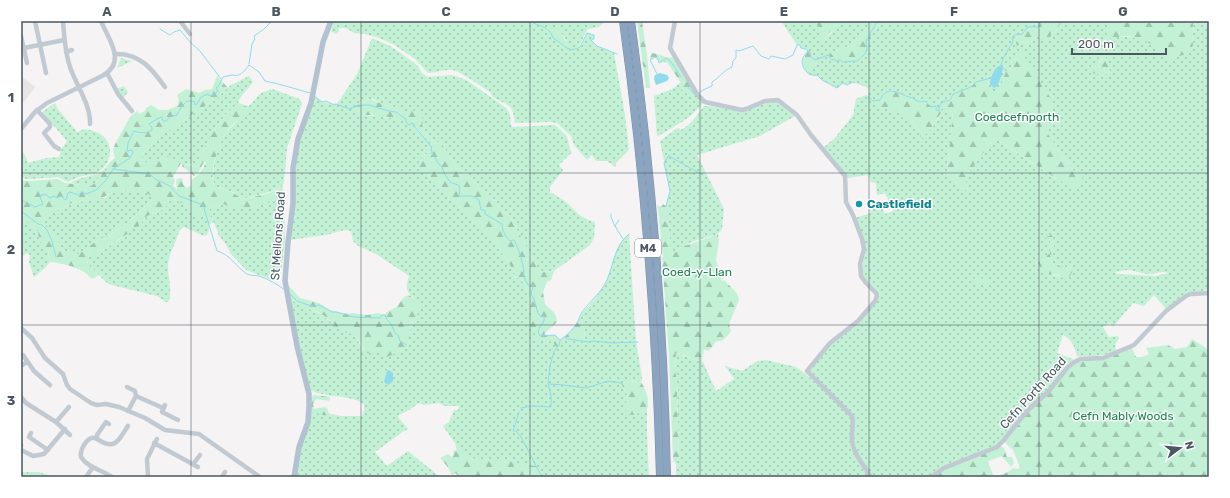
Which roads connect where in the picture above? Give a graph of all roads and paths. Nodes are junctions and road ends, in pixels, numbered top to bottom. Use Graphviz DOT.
graph roads {
  1 [pos="35,21"];
  2 [pos="63,21"];
  3 [pos="101,21"];
  4 [pos="180,21"];
  5 [pos="330,21"];
  6 [pos="623,21"];
  7 [pos="630,21"];
  8 [pos="675,21"];
  9 [pos="190,34"];
  10 [pos="21,36"];
  11 [pos="64,40"];
  12 [pos="40,45"];
  13 [pos="24,48"];
  14 [pos="72,50"];
  15 [pos="66,52"];
  16 [pos="115,54"];
  17 [pos="27,63"];
  18 [pos="46,73"];
  19 [pos="107,73"];
  20 [pos="78,87"];
  21 [pos="165,87"];
  22 [pos="37,110"];
  23 [pos="132,111"];
  24 [pos="90,124"];
  25 [pos="21,129"];
  26 [pos="59,149"];
  27 [pos="1209,293"];
  28 [pos="21,328"];
  29 [pos="23,355"];
  30 [pos="27,362"];
  31 [pos="21,366"];
  32 [pos="50,385"];
  33 [pos="127,388"];
  34 [pos="136,396"];
  35 [pos="21,397"];
  36 [pos="68,410"];
  37 [pos="128,410"];
  38 [pos="178,420"];
  39 [pos="56,422"];
  40 [pos="109,424"];
  41 [pos="125,428"];
  42 [pos="65,429"];
  43 [pos="31,434"];
  44 [pos="70,434"];
  45 [pos="97,438"];
  46 [pos="21,450"];
  47 [pos="48,450"];
  48 [pos="200,455"];
  49 [pos="93,467"];
  50 [pos="86,477"];
  51 [pos="112,477"];
  52 [pos="148,477"];
  53 [pos="260,477"];
  54 [pos="294,477"];
  55 [pos="660,477"];
  56 [pos="667,477"];
  57 [pos="871,477"];
  58 [pos="931,477"];
  1 -- 12 [label="street"];
  2 -- 11 [label="street"];
  3 -- 16 [label="street"];
  4 -- 9 [label="street"];
  5 -- 54 [label="main road, St Mellons Road"];
  6 -- 55 [label="highway, M4"];
  7 -- 56 [label="highway, M4"];
  8 -- 57 [label="street"];
  10 -- 13 [label="street"];
  11 -- 12 [label="street"];
  11 -- 15 [label="street"];
  12 -- 13 [label="street"];
  12 -- 18 [label="street"];
  13 -- 17 [label="street"];
  14 -- 15 [label="street"];
  15 -- 20 [label="street"];
  16 -- 19 [label="street"];
  16 -- 21 [label="street"];
  19 -- 20 [label="street"];
  19 -- 23 [label="street"];
  20 -- 22 [label="street"];
  20 -- 24 [label="street"];
  22 -- 25 [label="street"];
  22 -- 26 [label="street"];
  27 -- 58 [label="street, Cefn Porth Road"];
  28 -- 37 [label="street"];
  29 -- 30 [label="street"];
  30 -- 31 [label="street"];
  30 -- 32 [label="street"];
  33 -- 34 [label="street"];
  34 -- 37 [label="street"];
  34 -- 38 [label="street"];
  35 -- 39 [label="street"];
  36 -- 39 [label="street"];
  37 -- 53 [label="street"];
  39 -- 42 [label="street"];
  40 -- 45 [label="street"];
  41 -- 45 [label="street"];
  42 -- 44 [label="street"];
  42 -- 47 [label="street"];
  43 -- 47 [label="street"];
  45 -- 49 [label="street"];
  46 -- 47 [label="street"];
  48 -- 52 [label="street"];
  49 -- 50 [label="street"];
  49 -- 51 [label="street"];
}
